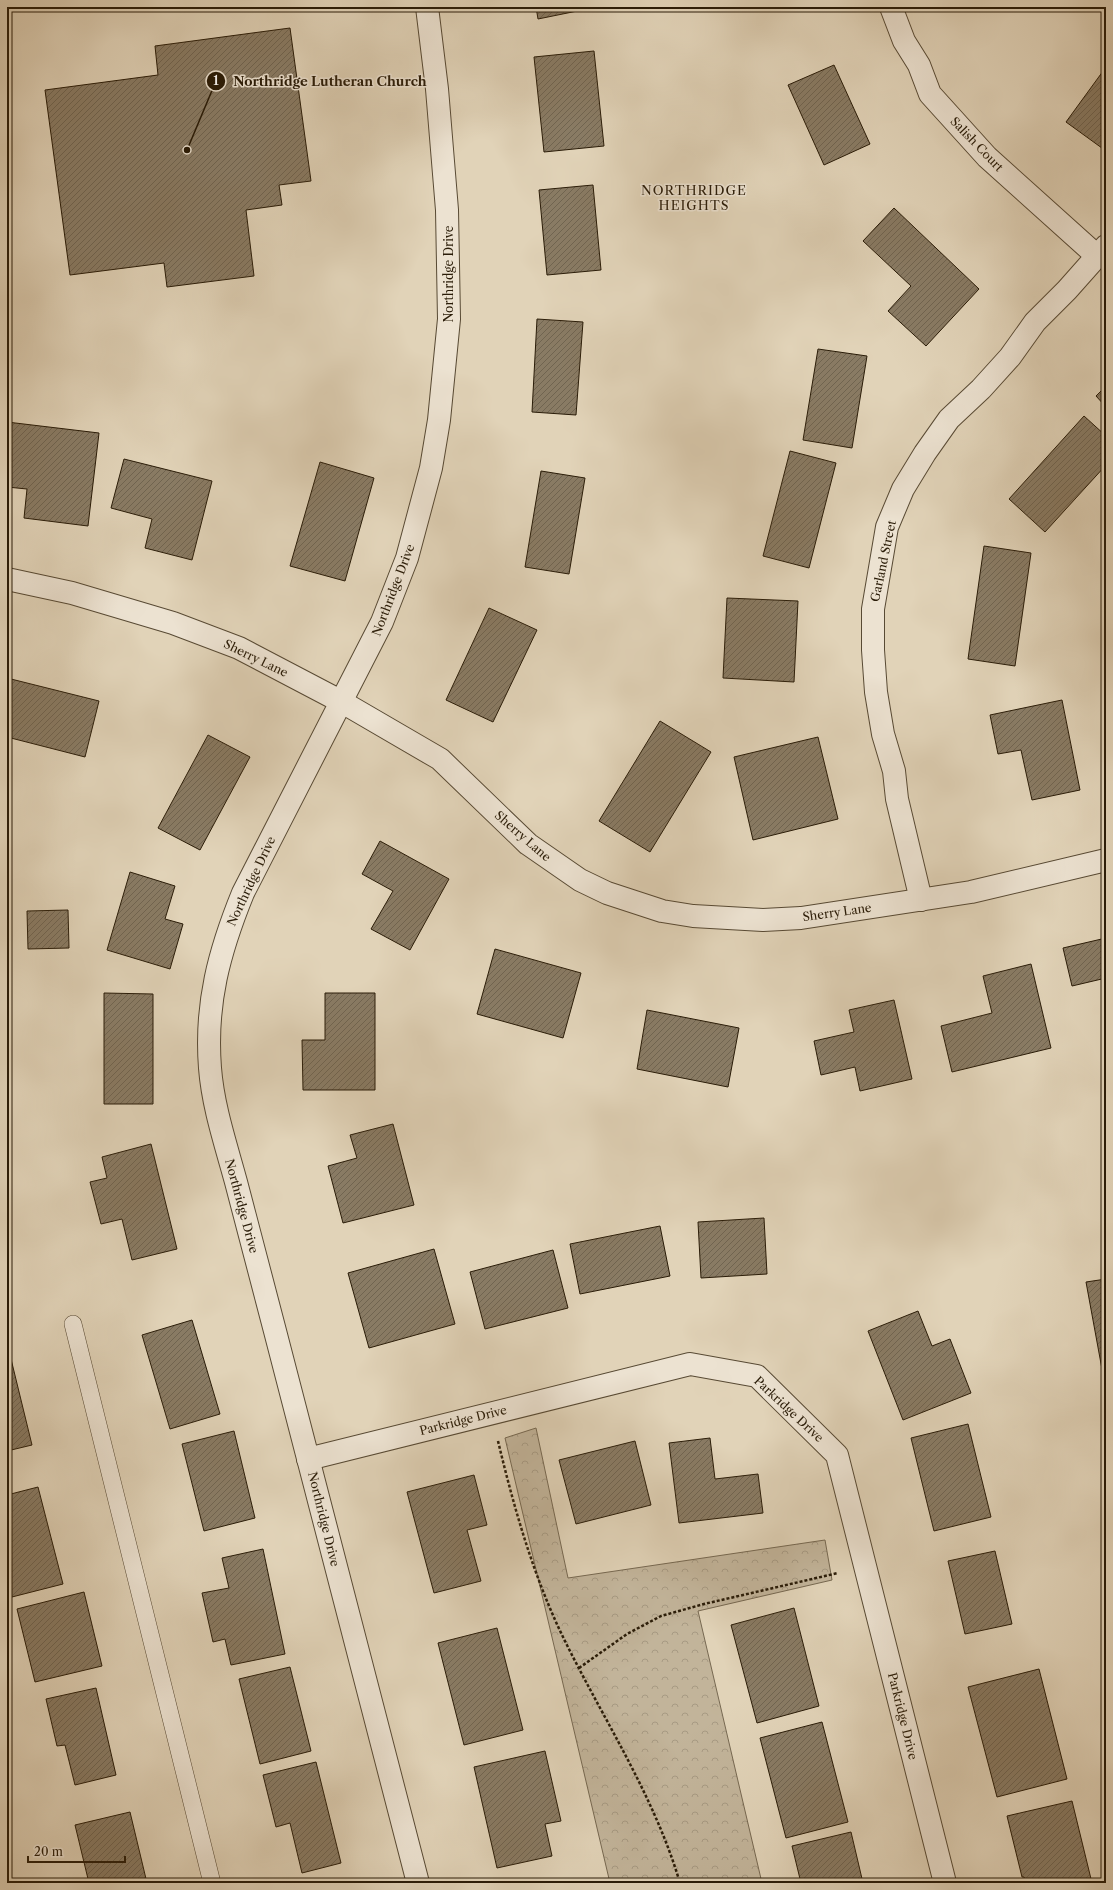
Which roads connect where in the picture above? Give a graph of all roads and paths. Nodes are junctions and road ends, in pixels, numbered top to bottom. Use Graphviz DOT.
graph roads {
  1 [pos="427,7"];
  2 [pos="891,7"];
  3 [pos="1102,251"];
  4 [pos="7,579"];
  5 [pos="342,702"];
  6 [pos="1106,860"];
  7 [pos="921,900"];
  8 [pos="73,1324"];
  9 [pos="492,1413"];
  10 [pos="308,1459"];
  11 [pos="865,1567"];
  12 [pos="579,1668"];
  13 [pos="212,1883"];
  14 [pos="418,1883"];
  15 [pos="680,1883"];
  16 [pos="945,1883"];
  1 -- 5 [label="street, Northridge Drive"];
  2 -- 3 [label="street, Salish Court"];
  3 -- 7 [label="street, Garland Street"];
  4 -- 5 [label="street, Sherry Lane"];
  5 -- 7 [label="street, Sherry Lane"];
  5 -- 10 [label="street, Northridge Drive"];
  6 -- 7 [label="street, Sherry Lane"];
  8 -- 13 [label="lane"];
  9 -- 10 [label="street, Parkridge Drive"];
  9 -- 11 [label="street, Parkridge Drive"];
  9 -- 12 [label="path"];
  10 -- 14 [label="street, Northridge Drive"];
  11 -- 12 [label="path"];
  11 -- 16 [label="street, Parkridge Drive"];
  12 -- 15 [label="path"];
}
